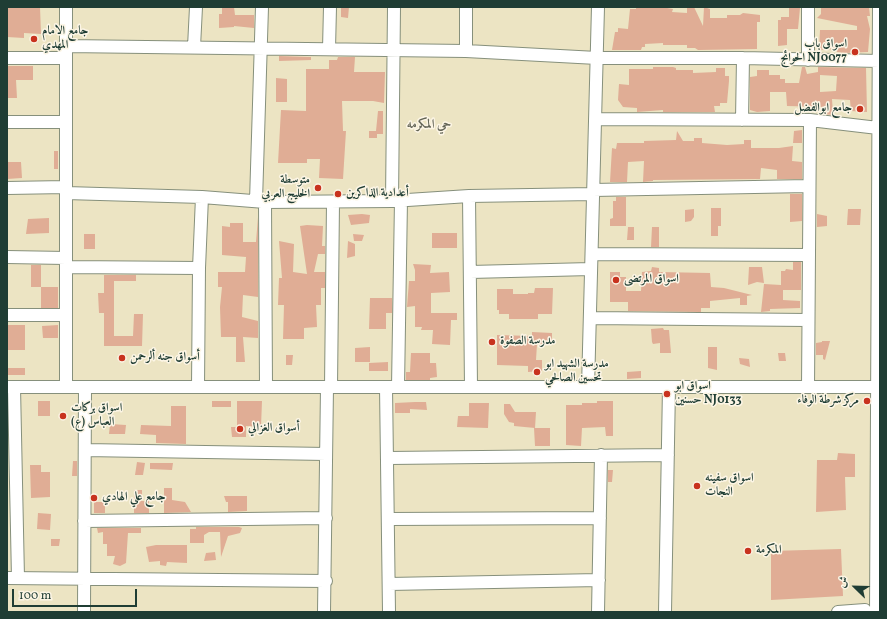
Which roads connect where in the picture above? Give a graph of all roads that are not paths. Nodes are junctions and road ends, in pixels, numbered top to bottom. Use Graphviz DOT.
graph roads {
  1 [pos="66,7"];
  2 [pos="196,7"];
  3 [pos="262,7"];
  4 [pos="330,7"];
  5 [pos="394,7"];
  6 [pos="466,7"];
  7 [pos="598,7"];
  8 [pos="808,7"];
  9 [pos="879,7"];
  10 [pos="66,46"];
  11 [pos="194,47"];
  12 [pos="260,48"];
  13 [pos="330,49"];
  14 [pos="392,50"];
  15 [pos="466,51"];
  16 [pos="7,58"];
  17 [pos="66,58"];
  18 [pos="597,58"];
  19 [pos="743,58"];
  20 [pos="808,60"];
  21 [pos="878,61"];
  22 [pos="595,119"];
  23 [pos="742,120"];
  24 [pos="810,120"];
  25 [pos="7,122"];
  26 [pos="66,122"];
  27 [pos="878,128"];
  28 [pos="808,186"];
  29 [pos="7,188"];
  30 [pos="66,190"];
  31 [pos="593,192"];
  32 [pos="469,196"];
  33 [pos="202,197"];
  34 [pos="396,200"];
  35 [pos="260,202"];
  36 [pos="333,202"];
  37 [pos="592,254"];
  38 [pos="809,255"];
  39 [pos="7,257"];
  40 [pos="66,262"];
  41 [pos="878,262"];
  42 [pos="199,268"];
  43 [pos="591,269"];
  44 [pos="470,272"];
  45 [pos="878,288"];
  46 [pos="7,315"];
  47 [pos="66,315"];
  48 [pos="590,318"];
  49 [pos="808,320"];
  50 [pos="11,387"];
  51 [pos="66,387"];
  52 [pos="85,387"];
  53 [pos="198,387"];
  54 [pos="266,387"];
  55 [pos="329,387"];
  56 [pos="392,387"];
  57 [pos="470,387"];
  58 [pos="588,387"];
  59 [pos="669,387"];
  60 [pos="808,387"];
  61 [pos="878,387"];
  62 [pos="85,450"];
  63 [pos="326,454"];
  64 [pos="601,455"];
  65 [pos="668,455"];
  66 [pos="389,458"];
  67 [pos="326,518"];
  68 [pos="600,518"];
  69 [pos="389,519"];
  70 [pos="84,521"];
  71 [pos="12,578"];
  72 [pos="84,579"];
  73 [pos="599,580"];
  74 [pos="326,581"];
  75 [pos="389,584"];
  76 [pos="870,611"];
  77 [pos="84,612"];
  78 [pos="324,612"];
  79 [pos="389,612"];
  80 [pos="598,612"];
  81 [pos="664,612"];
  82 [pos="838,612"];
  1 -- 10 [label="street"];
  2 -- 11 [label="street"];
  3 -- 12 [label="street"];
  4 -- 13 [label="street"];
  5 -- 14 [label="street"];
  6 -- 15 [label="street"];
  7 -- 18 [label="street"];
  8 -- 20 [label="street"];
  9 -- 21 [label="street"];
  10 -- 11 [label="street"];
  10 -- 17 [label="street"];
  11 -- 12 [label="street"];
  12 -- 13 [label="street"];
  12 -- 35 [label="street"];
  13 -- 14 [label="street"];
  14 -- 15 [label="street"];
  14 -- 34 [label="street"];
  15 -- 18 [label="street"];
  16 -- 17 [label="street"];
  17 -- 26 [label="street"];
  18 -- 19 [label="street"];
  18 -- 22 [label="street"];
  19 -- 20 [label="street"];
  19 -- 23 [label="street"];
  20 -- 21 [label="street"];
  21 -- 27 [label="street"];
  22 -- 23 [label="street"];
  22 -- 31 [label="street"];
  23 -- 24 [label="street"];
  24 -- 27 [label="street"];
  24 -- 28 [label="street"];
  25 -- 26 [label="street"];
  26 -- 30 [label="street"];
  27 -- 41 [label="street"];
  28 -- 31 [label="street"];
  28 -- 38 [label="street"];
  29 -- 30 [label="street"];
  30 -- 33 [label="street"];
  30 -- 40 [label="street"];
  31 -- 32 [label="street"];
  31 -- 37 [label="street"];
  32 -- 34 [label="street"];
  32 -- 44 [label="street"];
  33 -- 35 [label="street"];
  33 -- 42 [label="street"];
  34 -- 36 [label="street"];
  34 -- 56 [label="street"];
  35 -- 36 [label="street"];
  35 -- 54 [label="street"];
  36 -- 55 [label="street"];
  37 -- 38 [label="street"];
  37 -- 43 [label="street"];
  38 -- 49 [label="street"];
  39 -- 40 [label="street"];
  40 -- 42 [label="street"];
  40 -- 47 [label="street"];
  41 -- 45 [label="street"];
  42 -- 53 [label="street"];
  43 -- 44 [label="street"];
  43 -- 48 [label="street"];
  44 -- 57 [label="street"];
  45 -- 61 [label="street"];
  46 -- 47 [label="street"];
  47 -- 51 [label="street"];
  48 -- 49 [label="street"];
  48 -- 58 [label="street"];
  49 -- 60 [label="street"];
  50 -- 51 [label="street"];
  50 -- 71 [label="street"];
  51 -- 52 [label="street"];
  52 -- 53 [label="street"];
  52 -- 62 [label="street"];
  53 -- 54 [label="street"];
  54 -- 55 [label="street"];
  55 -- 56 [label="street"];
  55 -- 63 [label="street"];
  56 -- 57 [label="street"];
  56 -- 66 [label="street"];
  57 -- 58 [label="street"];
  58 -- 59 [label="street"];
  59 -- 60 [label="street"];
  59 -- 65 [label="street"];
  60 -- 61 [label="street"];
  61 -- 76 [label="street"];
  62 -- 63 [label="street"];
  62 -- 70 [label="street"];
  63 -- 67 [label="street"];
  64 -- 65 [label="street"];
  64 -- 66 [label="street"];
  64 -- 68 [label="street"];
  65 -- 81 [label="street"];
  66 -- 69 [label="street"];
  67 -- 70 [label="street"];
  67 -- 74 [label="street"];
  68 -- 69 [label="street"];
  68 -- 73 [label="street"];
  69 -- 75 [label="street"];
  70 -- 72 [label="street"];
  71 -- 72 [label="street"];
  72 -- 74 [label="street"];
  72 -- 77 [label="street"];
  73 -- 75 [label="street"];
  73 -- 80 [label="street"];
  74 -- 78 [label="street"];
  75 -- 79 [label="street"];
  76 -- 82 [label="street"];
}
